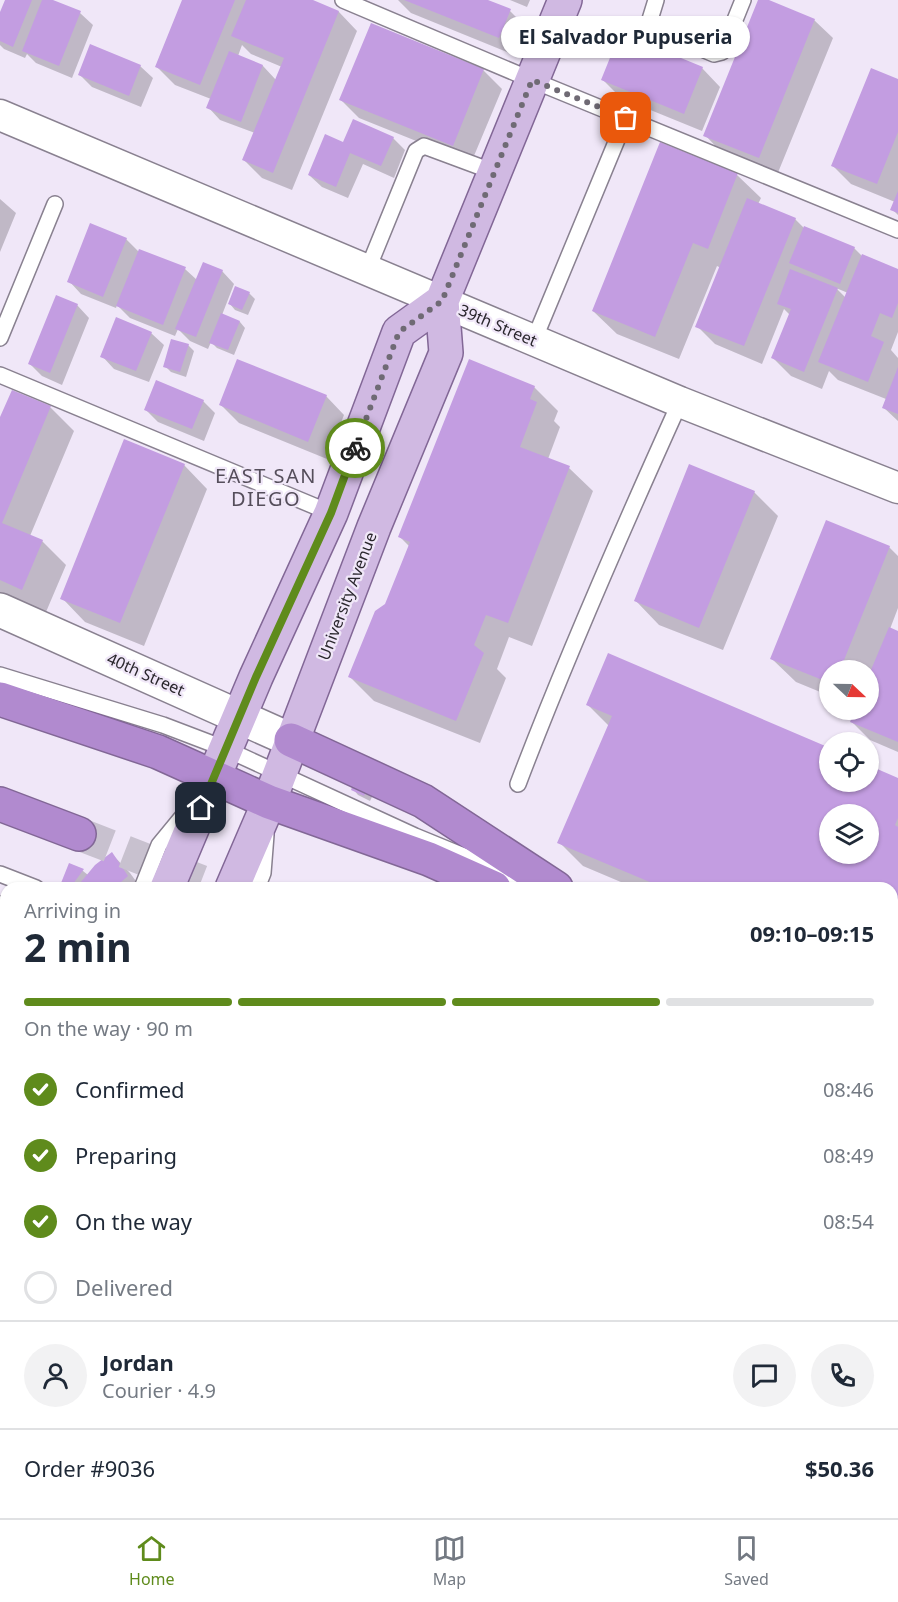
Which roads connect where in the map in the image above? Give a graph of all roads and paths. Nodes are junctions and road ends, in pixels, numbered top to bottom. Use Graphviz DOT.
graph roads {
  1 [pos="342,0"];
  2 [pos="565,0"];
  3 [pos="656,0"];
  4 [pos="743,0"];
  5 [pos="532,80"];
  6 [pos="0,115"];
  7 [pos="626,118"];
  8 [pos="495,172"];
  9 [pos="55,204"];
  10 [pos="898,230"];
  11 [pos="367,271"];
  12 [pos="442,301"];
  13 [pos="0,338"];
  14 [pos="534,340"];
  15 [pos="0,375"];
  16 [pos="680,402"];
  17 [pos="898,488"];
  18 [pos="331,513"];
  19 [pos="0,610"];
  20 [pos="0,675"];
  21 [pos="0,699"];
  22 [pos="240,716"];
  23 [pos="291,740"];
  24 [pos="220,764"];
  25 [pos="518,784"];
  26 [pos="274,788"];
  27 [pos="0,804"];
  28 [pos="79,834"];
  29 [pos="0,874"];
  30 [pos="21,882"];
  31 [pos="144,882"];
  32 [pos="170,882"];
  33 [pos="235,882"];
  34 [pos="259,882"];
  35 [pos="481,882"];
  36 [pos="521,882"];
  37 [pos="547,882"];
  1 -- 5 [label="lane"];
  2 -- 5 [label="main road, University Avenue"];
  3 -- 4 [label="lane"];
  5 -- 7 [label="lane"];
  5 -- 8 [label="main road, University Avenue"];
  6 -- 11 [label="street, 39th Street"];
  7 -- 10 [label="lane"];
  7 -- 14 [label="lane"];
  8 -- 11 [label="lane"];
  8 -- 12 [label="main road, University Avenue"];
  9 -- 13 [label="lane"];
  11 -- 12 [label="street, 39th Street"];
  12 -- 14 [label="street, 39th Street"];
  12 -- 18 [label="main road"];
  12 -- 23 [label="main road, University Avenue"];
  14 -- 16 [label="street, 39th Street"];
  15 -- 18 [label="lane"];
  16 -- 17 [label="street, 39th Street"];
  16 -- 25 [label="lane"];
  18 -- 22 [label="main road"];
  19 -- 22 [label="street, 40th Street"];
  20 -- 24 [label="lane"];
  21 -- 24 [label="highway"];
  22 -- 23 [label="street, 40th Street"];
  22 -- 24 [label="main road"];
  23 -- 26 [label="main road, University Avenue"];
  23 -- 37 [label="highway"];
  24 -- 26 [label="highway"];
  24 -- 31 [label="lane"];
  24 -- 32 [label="main road"];
  26 -- 33 [label="main road, University Avenue"];
  26 -- 34 [label="lane"];
  26 -- 35 [label="highway"];
  26 -- 36 [label="lane"];
  27 -- 28 [label="highway"];
  29 -- 30 [label="lane"];
}
